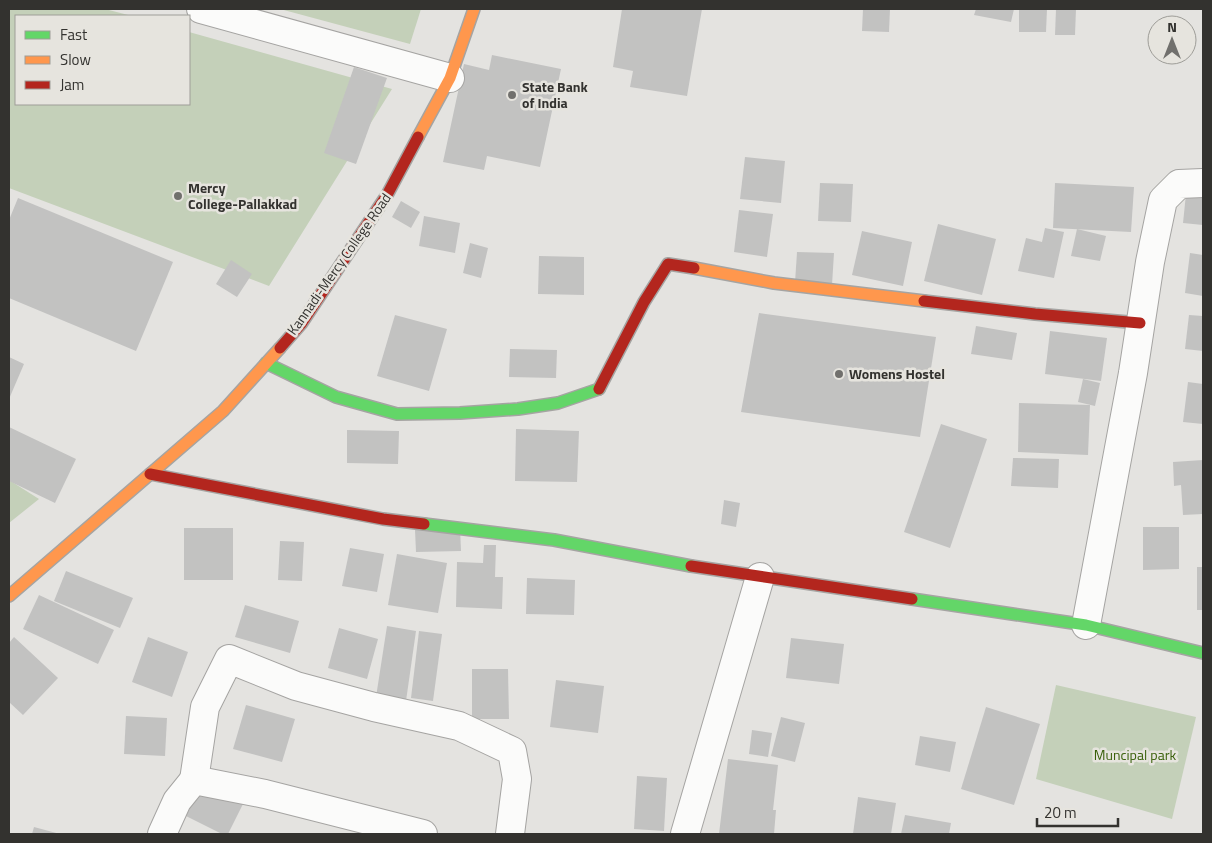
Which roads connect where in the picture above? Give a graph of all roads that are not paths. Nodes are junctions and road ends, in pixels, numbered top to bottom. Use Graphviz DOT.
graph roads {
  1 [pos="201,9"];
  2 [pos="474,9"];
  3 [pos="450,78"];
  4 [pos="1203,183"];
  5 [pos="1140,323"];
  6 [pos="266,363"];
  7 [pos="150,474"];
  8 [pos="760,577"];
  9 [pos="9,596"];
  10 [pos="1086,625"];
  11 [pos="1203,653"];
  12 [pos="194,780"];
  13 [pos="162,834"];
  14 [pos="423,834"];
  15 [pos="510,834"];
  16 [pos="684,834"];
  1 -- 3 [label="street"];
  2 -- 3 [label="street, Kannadi-Mercy College Road"];
  3 -- 6 [label="street, Kannadi-Mercy College Road"];
  4 -- 5 [label="street"];
  5 -- 6 [label="street"];
  5 -- 10 [label="street"];
  6 -- 7 [label="street, Kannadi-Mercy College Road"];
  7 -- 8 [label="street"];
  7 -- 9 [label="street, Kannadi-Mercy College Road"];
  8 -- 10 [label="street"];
  8 -- 16 [label="street"];
  10 -- 11 [label="street"];
  12 -- 13 [label="street"];
  12 -- 14 [label="street"];
  12 -- 15 [label="street"];
}
